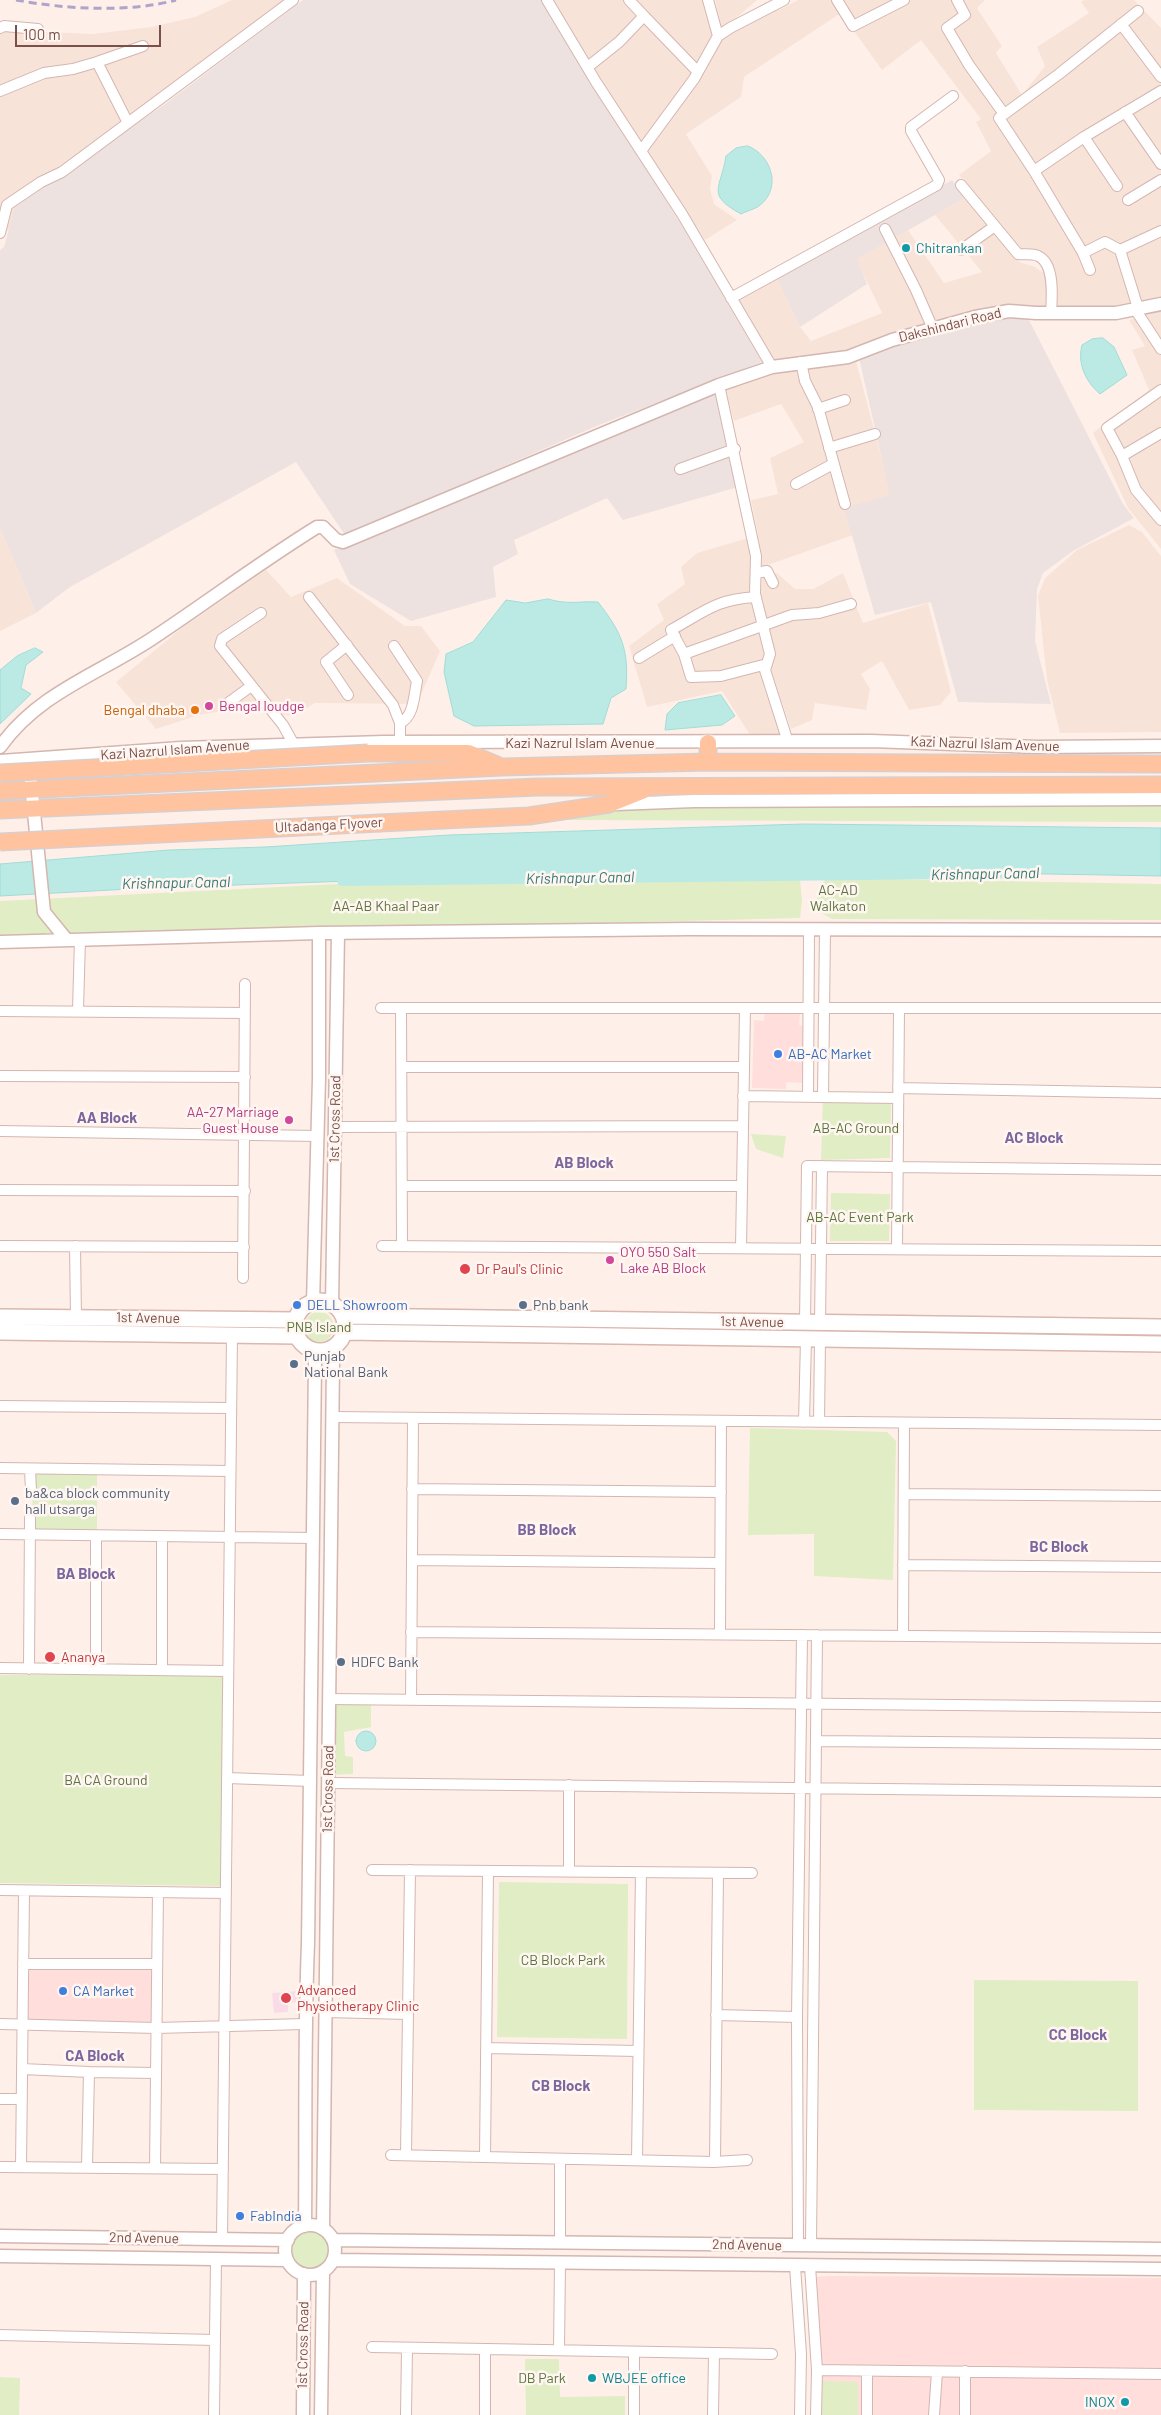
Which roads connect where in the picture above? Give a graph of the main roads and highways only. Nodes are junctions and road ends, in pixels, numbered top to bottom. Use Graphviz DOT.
graph roads {
  1 [pos="708,742"];
  2 [pos="708,762"];
  3 [pos="1161,764"];
  4 [pos="502,767"];
  5 [pos="0,774"];
  6 [pos="1161,785"];
  7 [pos="653,786"];
  8 [pos="0,791"];
  9 [pos="0,810"];
  10 [pos="0,842"];
  11 [pos="0,1316"];
  12 [pos="343,1316"];
  13 [pos="164,1318"];
  14 [pos="510,1319"];
  15 [pos="296,1320"];
  16 [pos="740,1322"];
  17 [pos="1138,1326"];
  18 [pos="1161,1327"];
  19 [pos="0,1332"];
  20 [pos="344,1332"];
  21 [pos="164,1334"];
  22 [pos="510,1335"];
  23 [pos="297,1336"];
  24 [pos="739,1338"];
  25 [pos="1138,1344"];
  26 [pos="1161,1344"];
  1 -- 2 [label="main road"];
  2 -- 3 [label="main road, Kazi Nazrul Islam Avenue"];
  2 -- 4 [label="main road, Kazi Nazrul Islam Avenue"];
  4 -- 5 [label="main road, bridge"];
  4 -- 8 [label="main road, Kazi Nazrul Islam Avenue"];
  6 -- 7 [label="main road"];
  7 -- 9 [label="main road"];
  7 -- 10 [label="main road, Ultadanga Flyover, bridge"];
  11 -- 13 [label="main road, 1st Avenue"];
  12 -- 14 [label="main road, 1st Avenue"];
  12 -- 15 [label="main road"];
  12 -- 20 [label="main road"];
  13 -- 15 [label="main road, 1st Avenue"];
  13 -- 21 [label="main road"];
  14 -- 16 [label="main road, 1st Avenue"];
  14 -- 22 [label="main road"];
  15 -- 23 [label="main road"];
  16 -- 17 [label="main road, 1st Avenue"];
  16 -- 24 [label="main road"];
  17 -- 18 [label="main road, 1st Avenue"];
  17 -- 25 [label="main road"];
  19 -- 21 [label="main road"];
  20 -- 22 [label="main road, 1st Avenue"];
  20 -- 23 [label="main road"];
  21 -- 23 [label="main road"];
  22 -- 24 [label="main road, 1st Avenue"];
  24 -- 25 [label="main road, 1st Avenue"];
  25 -- 26 [label="main road, 1st Avenue"];
}
